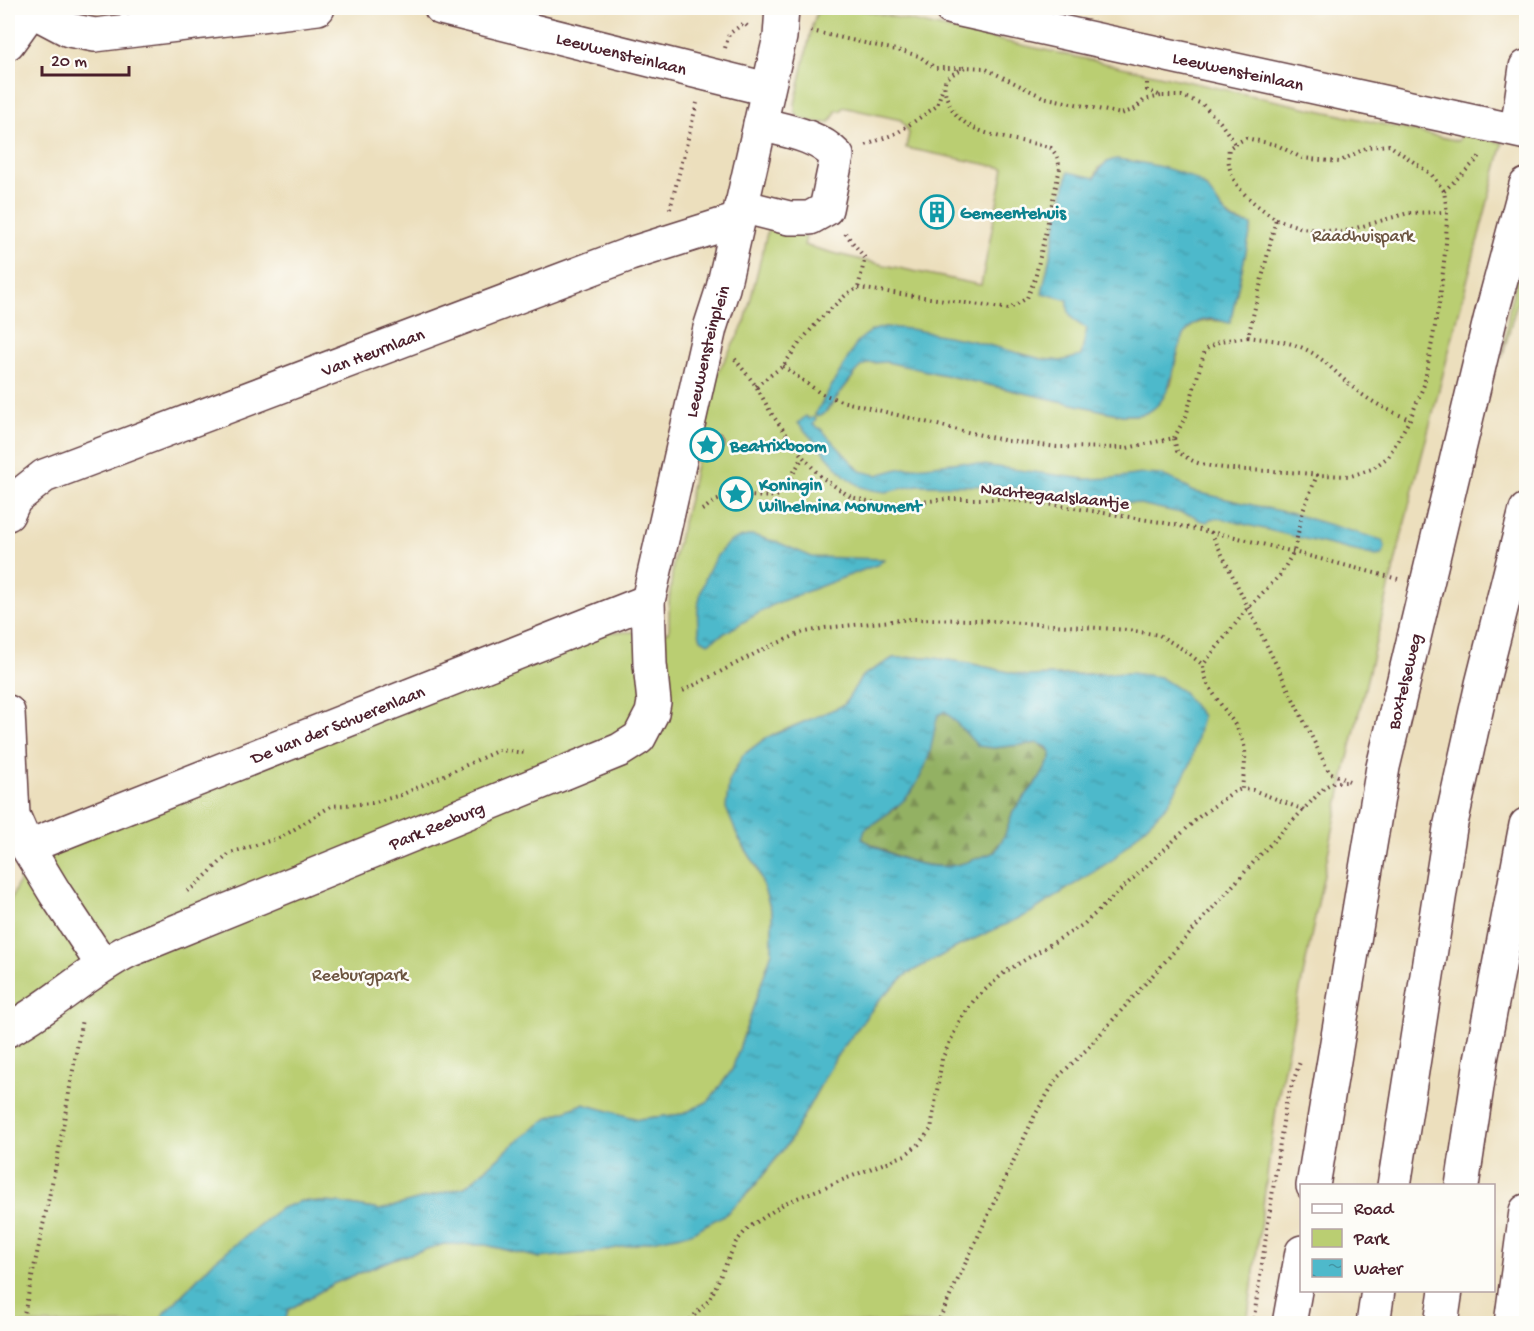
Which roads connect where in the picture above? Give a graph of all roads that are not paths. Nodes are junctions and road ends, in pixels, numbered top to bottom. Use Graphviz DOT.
graph roads {
  1 [pos="318,8"];
  2 [pos="441,8"];
  3 [pos="951,8"];
  4 [pos="32,9"];
  5 [pos="793,18"];
  6 [pos="8,43"];
  7 [pos="1527,67"];
  8 [pos="767,89"];
  9 [pos="760,123"];
  10 [pos="1511,129"];
  11 [pos="1527,185"];
  12 [pos="740,213"];
  13 [pos="11,506"];
  14 [pos="1527,510"];
  15 [pos="648,601"];
  16 [pos="8,712"];
  17 [pos="1527,825"];
  18 [pos="27,847"];
  19 [pos="102,964"];
  20 [pos="8,1030"];
  21 [pos="1313,1184"];
  22 [pos="1394,1184"];
  23 [pos="1462,1184"];
  24 [pos="1527,1211"];
  25 [pos="1300,1262"];
  26 [pos="1378,1292"];
  27 [pos="1446,1292"];
  28 [pos="1289,1323"];
  29 [pos="1373,1323"];
  30 [pos="1441,1323"];
  31 [pos="1511,1323"];
  1 -- 4 [label="main road"];
  2 -- 8 [label="main road, Leeuwensteinlaan"];
  3 -- 10 [label="main road, Leeuwensteinlaan"];
  4 -- 6 [label="main road"];
  5 -- 8 [label="main road, Leeuwensteinplein"];
  7 -- 10 [label="main road"];
  8 -- 9 [label="main road, Leeuwensteinplein"];
  9 -- 12 [label="main road, Leeuwensteinplein"];
  9 -- 12 [label="main road"];
  11 -- 21 [label="main road, Boxtelseweg"];
  12 -- 13 [label="main road, Van Heurnlaan"];
  12 -- 15 [label="main road, Leeuwensteinplein"];
  14 -- 22 [label="main road"];
  15 -- 18 [label="main road, De van der Schuerenlaan"];
  15 -- 19 [label="main road, Park Reeburg"];
  16 -- 18 [label="main road"];
  17 -- 23 [label="main road"];
  18 -- 19 [label="main road"];
  19 -- 20 [label="main road, Park Reeburg"];
  24 -- 31 [label="main road"];
  25 -- 28 [label="main road"];
  26 -- 29 [label="main road"];
  27 -- 30 [label="main road"];
}
